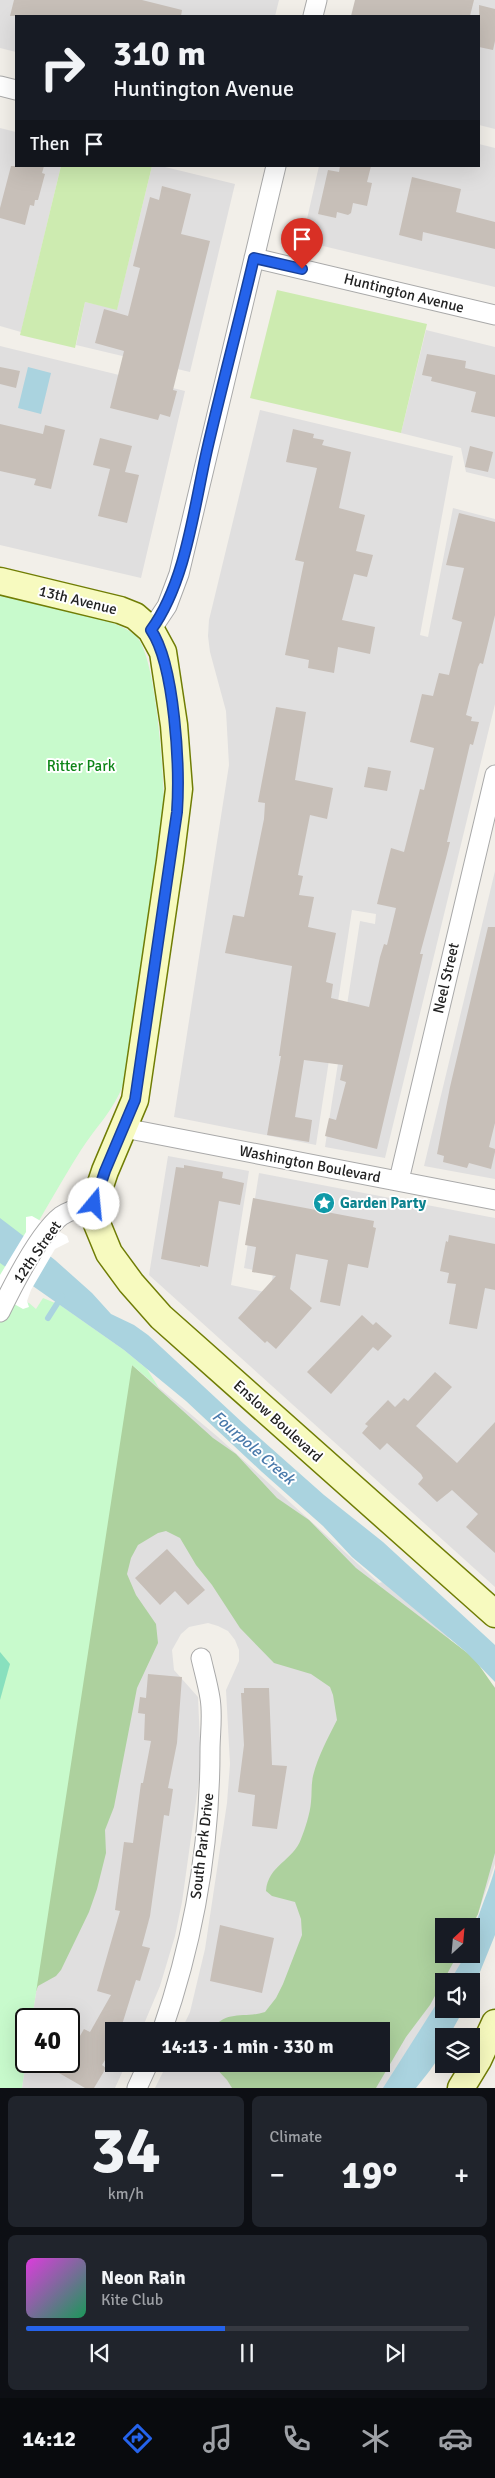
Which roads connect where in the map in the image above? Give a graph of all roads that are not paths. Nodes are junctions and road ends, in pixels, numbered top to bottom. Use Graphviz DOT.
graph roads {
  1 [pos="317,0"];
  2 [pos="313,15"];
  3 [pos="0,86"];
  4 [pos="15,90"];
  5 [pos="276,167"];
  6 [pos="254,258"];
  7 [pos="495,315"];
  8 [pos="0,581"];
  9 [pos="151,630"];
  10 [pos="495,775"];
  11 [pos="124,1128"];
  12 [pos="399,1180"];
  13 [pos="495,1200"];
  14 [pos="94,1204"];
  15 [pos="0,1312"];
  16 [pos="495,1614"];
  17 [pos="201,1658"];
  18 [pos="165,2022"];
  19 [pos="495,2023"];
  20 [pos="145,2072"];
  21 [pos="138,2088"];
  22 [pos="461,2088"];
  1 -- 2 [label="street"];
  3 -- 4 [label="street"];
  5 -- 6 [label="street"];
  6 -- 7 [label="street, Huntington Avenue"];
  6 -- 9 [label="street"];
  8 -- 9 [label="street, 13th Avenue"];
  9 -- 11 [label="street"];
  10 -- 12 [label="street, Neel Street"];
  11 -- 12 [label="street, Washington Boulevard"];
  11 -- 14 [label="street"];
  12 -- 13 [label="street, Washington Boulevard"];
  14 -- 15 [label="street, 12th Street"];
  14 -- 16 [label="street, Enslow Boulevard"];
  17 -- 18 [label="street, South Park Drive"];
  19 -- 22 [label="street"];
  20 -- 21 [label="street"];
}
